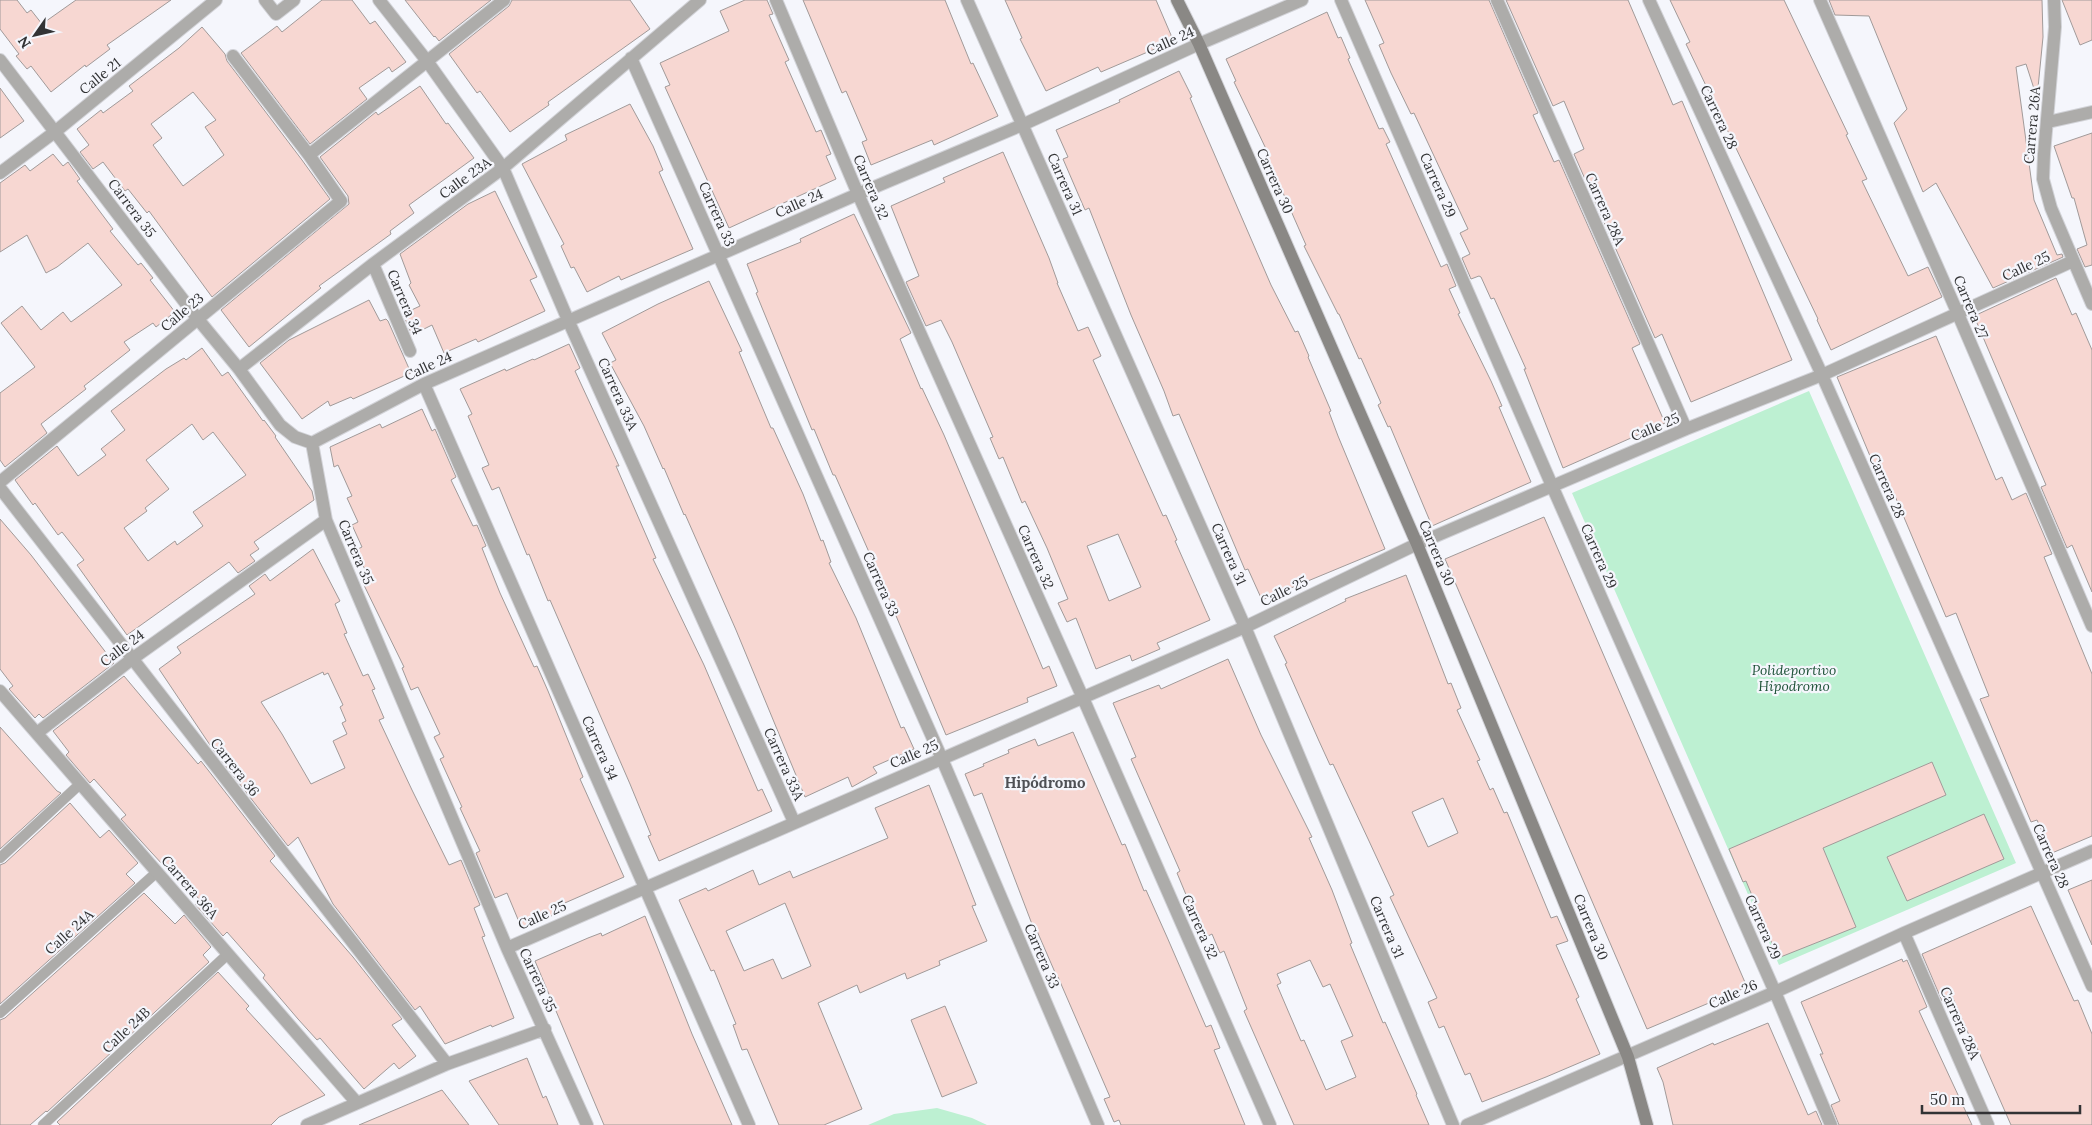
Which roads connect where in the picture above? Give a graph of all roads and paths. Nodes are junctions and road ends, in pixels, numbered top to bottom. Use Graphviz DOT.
graph roads {
  1 [pos="216,0"];
  2 [pos="265,0"];
  3 [pos="294,0"];
  4 [pos="380,0"];
  5 [pos="504,0"];
  6 [pos="700,0"];
  7 [pos="776,0"];
  8 [pos="967,0"];
  9 [pos="1178,0"];
  10 [pos="1302,0"];
  11 [pos="1341,0"];
  12 [pos="1497,0"];
  13 [pos="1649,0"];
  14 [pos="1820,0"];
  15 [pos="2054,0"];
  16 [pos="1199,44"];
  17 [pos="233,56"];
  18 [pos="631,58"];
  19 [pos="0,60"];
  20 [pos="427,61"];
  21 [pos="2092,112"];
  22 [pos="2048,122"];
  23 [pos="1022,125"];
  24 [pos="56,132"];
  25 [pos="310,155"];
  26 [pos="503,168"];
  27 [pos="0,173"];
  28 [pos="858,194"];
  29 [pos="719,254"];
  30 [pos="2073,261"];
  31 [pos="373,264"];
  32 [pos="2092,304"];
  33 [pos="1958,314"];
  34 [pos="197,318"];
  35 [pos="568,320"];
  36 [pos="410,351"];
  37 [pos="239,369"];
  38 [pos="1822,375"];
  39 [pos="424,384"];
  40 [pos="1686,429"];
  41 [pos="312,443"];
  42 [pos="0,482"];
  43 [pos="0,488"];
  44 [pos="1553,488"];
  45 [pos="326,520"];
  46 [pos="1417,544"];
  47 [pos="1245,626"];
  48 [pos="2092,626"];
  49 [pos="132,659"];
  50 [pos="1,693"];
  51 [pos="1083,698"];
  52 [pos="37,733"];
  53 [pos="942,759"];
  54 [pos="80,784"];
  55 [pos="794,822"];
  56 [pos="2092,851"];
  57 [pos="0,858"];
  58 [pos="156,872"];
  59 [pos="2041,873"];
  60 [pos="644,887"];
  61 [pos="1904,933"];
  62 [pos="507,948"];
  63 [pos="228,954"];
  64 [pos="2092,986"];
  65 [pos="1775,992"];
  66 [pos="0,1013"];
  67 [pos="545,1029"];
  68 [pos="1628,1057"];
  69 [pos="447,1064"];
  70 [pos="357,1103"];
  71 [pos="43,1125"];
  72 [pos="307,1125"];
  73 [pos="587,1125"];
  74 [pos="748,1125"];
  75 [pos="1098,1125"];
  76 [pos="1270,1125"];
  77 [pos="1453,1125"];
  78 [pos="1467,1125"];
  79 [pos="1647,1125"];
  80 [pos="1831,1125"];
  81 [pos="1988,1125"];
  1 -- 24 [label="street, Calle 21"];
  2 -- 3 [label="street"];
  4 -- 20 [label="street, Carrera 33A"];
  5 -- 20 [label="street"];
  6 -- 18 [label="street, Calle 23A"];
  7 -- 28 [label="street, Carrera 32"];
  8 -- 23 [label="street, Carrera 31"];
  9 -- 16 [label="street, Carrera 30"];
  10 -- 16 [label="street, Calle 24"];
  11 -- 44 [label="street, Carrera 29"];
  12 -- 40 [label="street, Carrera 28A"];
  13 -- 38 [label="street, Carrera 28"];
  14 -- 33 [label="street, Carrera 27"];
  15 -- 22 [label="street, Carrera 26A"];
  16 -- 23 [label="street, Calle 24"];
  16 -- 46 [label="street, Carrera 30"];
  17 -- 25 [label="street, Calle 23"];
  18 -- 26 [label="street, Calle 23A"];
  18 -- 29 [label="street, Carrera 33"];
  19 -- 24 [label="street, Carrera 35"];
  20 -- 25 [label="street"];
  20 -- 26 [label="street, Carrera 33A"];
  21 -- 22 [label="street"];
  22 -- 30 [label="street, Carrera 26A"];
  23 -- 28 [label="street, Calle 24"];
  23 -- 47 [label="street, Carrera 31"];
  24 -- 27 [label="street, Calle 21"];
  24 -- 34 [label="street, Carrera 35"];
  25 -- 34 [label="street, Calle 23"];
  26 -- 31 [label="street, Calle 23A"];
  26 -- 35 [label="street, Carrera 33A"];
  28 -- 29 [label="street, Calle 24"];
  28 -- 51 [label="street, Carrera 32"];
  29 -- 35 [label="street, Calle 24"];
  29 -- 53 [label="street, Carrera 33"];
  30 -- 32 [label="street, Carrera 26A"];
  30 -- 33 [label="street, Calle 25"];
  31 -- 36 [label="street, Carrera 34"];
  31 -- 37 [label="street, Calle 23A"];
  33 -- 38 [label="street, Calle 25"];
  33 -- 48 [label="street, Carrera 27"];
  34 -- 37 [label="street, Carrera 35"];
  34 -- 42 [label="street, Calle 23"];
  35 -- 39 [label="street, Calle 24"];
  35 -- 55 [label="street, Carrera 33A"];
  37 -- 41 [label="street, Carrera 35"];
  38 -- 40 [label="street, Calle 25"];
  38 -- 59 [label="street, Carrera 28"];
  39 -- 41 [label="street, Calle 24"];
  39 -- 60 [label="street, Carrera 34"];
  40 -- 44 [label="street, Calle 25"];
  41 -- 45 [label="street, Carrera 35"];
  43 -- 49 [label="street, Carrera 36"];
  44 -- 46 [label="street, Calle 25"];
  44 -- 65 [label="street, Carrera 29"];
  45 -- 49 [label="street, Calle 24"];
  45 -- 62 [label="street, Carrera 35"];
  46 -- 47 [label="street, Calle 25"];
  46 -- 68 [label="street, Carrera 30"];
  47 -- 51 [label="street, Calle 25"];
  47 -- 77 [label="street, Carrera 31"];
  49 -- 52 [label="street, Calle 24"];
  49 -- 69 [label="street, Carrera 36"];
  50 -- 52 [label="street, Carrera 36A"];
  51 -- 53 [label="street, Calle 25"];
  51 -- 76 [label="street, Carrera 32"];
  52 -- 54 [label="street, Carrera 36A"];
  53 -- 55 [label="street, Calle 25"];
  53 -- 75 [label="street, Carrera 33"];
  54 -- 57 [label="lane"];
  54 -- 58 [label="street, Carrera 36A"];
  55 -- 60 [label="street, Calle 25"];
  56 -- 59 [label="street, Calle 26"];
  58 -- 63 [label="street, Carrera 36A"];
  58 -- 66 [label="lane, Calle 24A"];
  59 -- 61 [label="street, Calle 26"];
  59 -- 64 [label="street, Carrera 28"];
  60 -- 62 [label="street, Calle 25"];
  60 -- 74 [label="street, Carrera 34"];
  61 -- 65 [label="street, Calle 26"];
  61 -- 81 [label="street, Carrera 28A"];
  62 -- 67 [label="street, Carrera 35"];
  63 -- 70 [label="street, Carrera 36A"];
  63 -- 71 [label="lane, Calle 24B"];
  65 -- 68 [label="street, Calle 26"];
  65 -- 80 [label="street, Carrera 29"];
  67 -- 69 [label="street"];
  67 -- 73 [label="street, Carrera 35"];
  68 -- 78 [label="street, Calle 26"];
  68 -- 79 [label="street, Carrera 30"];
  69 -- 70 [label="street"];
  70 -- 72 [label="street"];
}
